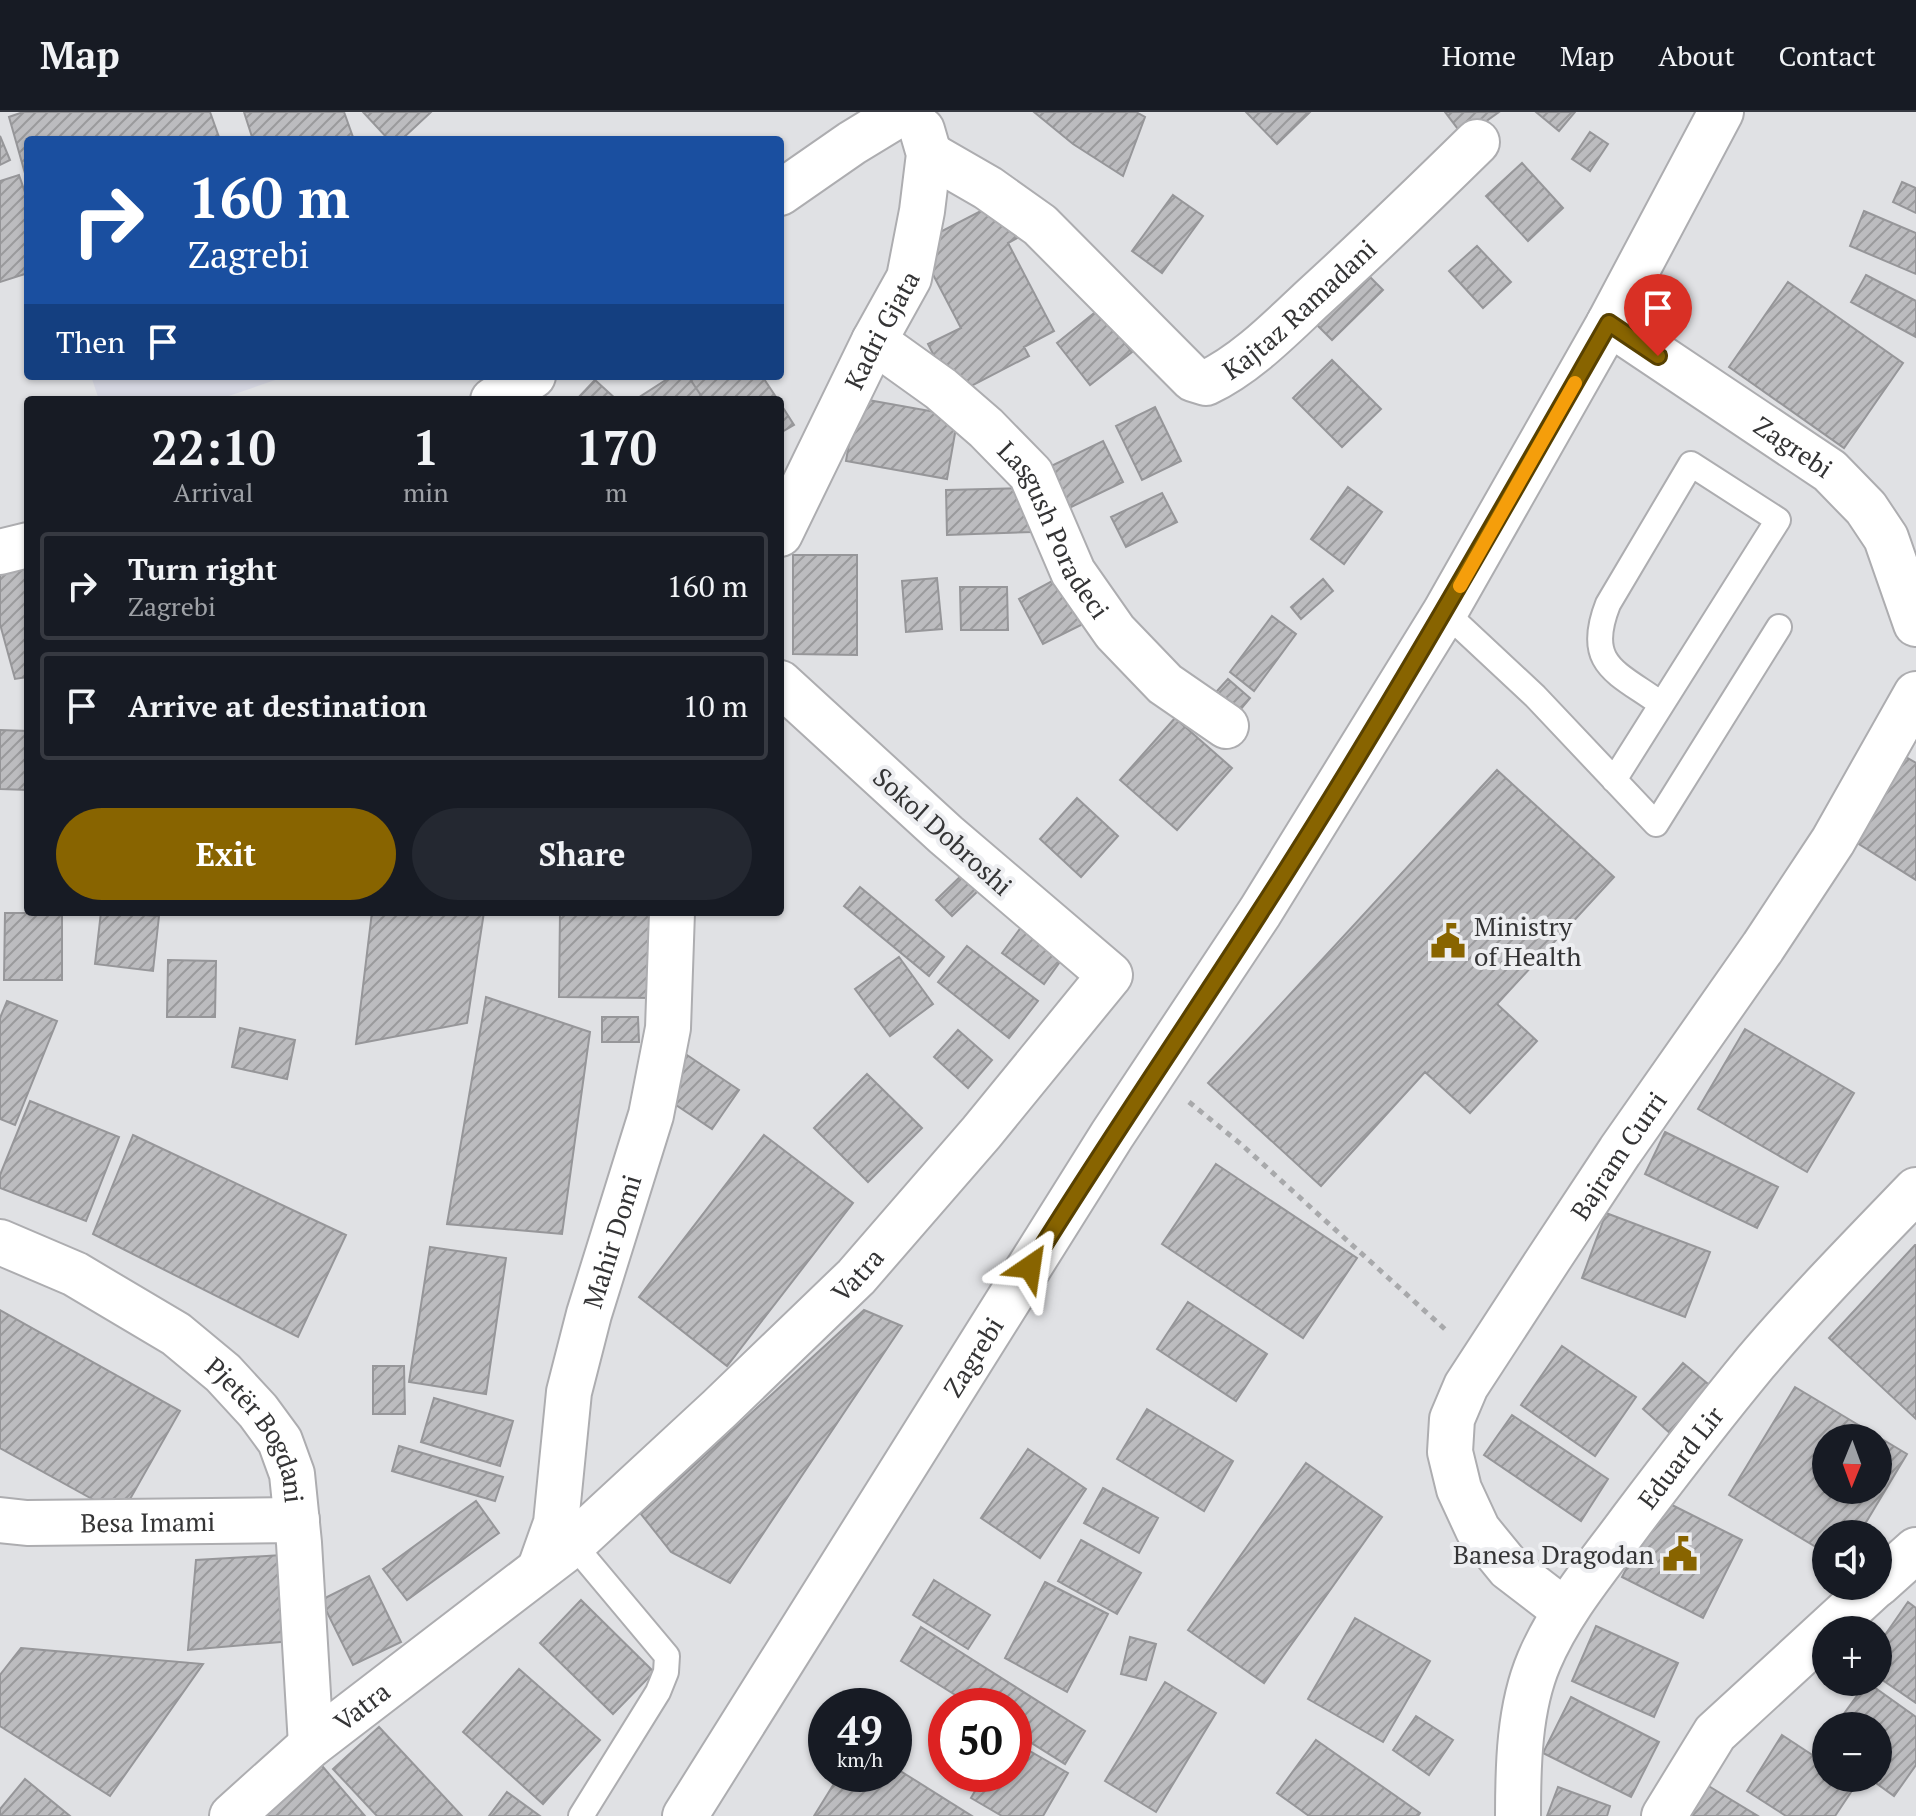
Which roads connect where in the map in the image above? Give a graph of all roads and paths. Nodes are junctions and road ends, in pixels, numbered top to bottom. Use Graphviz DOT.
graph roads {
  1 [pos="903,112"];
  2 [pos="917,112"];
  3 [pos="1721,112"];
  4 [pos="1477,142"];
  5 [pos="929,154"];
  6 [pos="784,190"];
  7 [pos="1609,323"];
  8 [pos="874,341"];
  9 [pos="526,380"];
  10 [pos="500,396"];
  11 [pos="784,526"];
  12 [pos="24,546"];
  13 [pos="0,552"];
  14 [pos="1445,612"];
  15 [pos="1916,624"];
  16 [pos="1779,627"];
  17 [pos="784,687"];
  18 [pos="1916,694"];
  19 [pos="1661,704"];
  20 [pos="1226,726"];
  21 [pos="1614,780"];
  22 [pos="672,916"];
  23 [pos="1110,975"];
  24 [pos="1154,1073"];
  25 [pos="1916,1190"];
  26 [pos="0,1242"];
  27 [pos="1482,1362"];
  28 [pos="0,1520"];
  29 [pos="297,1520"];
  30 [pos="556,1545"];
  31 [pos="1916,1550"];
  32 [pos="1892,1572"];
  33 [pos="1861,1600"];
  34 [pos="1565,1611"];
  35 [pos="311,1745"];
  36 [pos="232,1816"];
  37 [pos="581,1816"];
  38 [pos="685,1816"];
  39 [pos="1518,1816"];
  40 [pos="1664,1816"];
  1 -- 6 [label="street"];
  2 -- 5 [label="street, Kadri Gjata"];
  3 -- 7 [label="street, Zagrebi"];
  4 -- 5 [label="street, Kajtaz Ramadani"];
  5 -- 8 [label="street, Kadri Gjata"];
  7 -- 14 [label="street, Zagrebi"];
  7 -- 15 [label="street, Zagrebi"];
  8 -- 11 [label="street, Kadri Gjata"];
  8 -- 20 [label="street, Lasgush Poradeci"];
  9 -- 10 [label="street"];
  12 -- 13 [label="street"];
  14 -- 21 [label="lane"];
  14 -- 24 [label="street, Zagrebi"];
  16 -- 21 [label="lane"];
  17 -- 23 [label="street, Sokol Dobroshi"];
  18 -- 27 [label="street, Bajram Curri"];
  19 -- 19 [label="lane"];
  19 -- 21 [label="lane"];
  22 -- 30 [label="street, Mahir Domi"];
  23 -- 30 [label="street, Vatra"];
  24 -- 27 [label="path"];
  24 -- 38 [label="street, Zagrebi"];
  25 -- 34 [label="street, Eduard Lir"];
  26 -- 29 [label="street, Pjetër Bogdani"];
  27 -- 34 [label="street, Bajram Curri"];
  28 -- 29 [label="street, Besa Imami"];
  29 -- 35 [label="street, Pjetër Bogdani"];
  30 -- 35 [label="street, Vatra"];
  30 -- 37 [label="lane"];
  31 -- 32 [label="street"];
  33 -- 40 [label="street"];
  34 -- 39 [label="street, Eduard Lir"];
  35 -- 36 [label="street, Vatra"];
}
